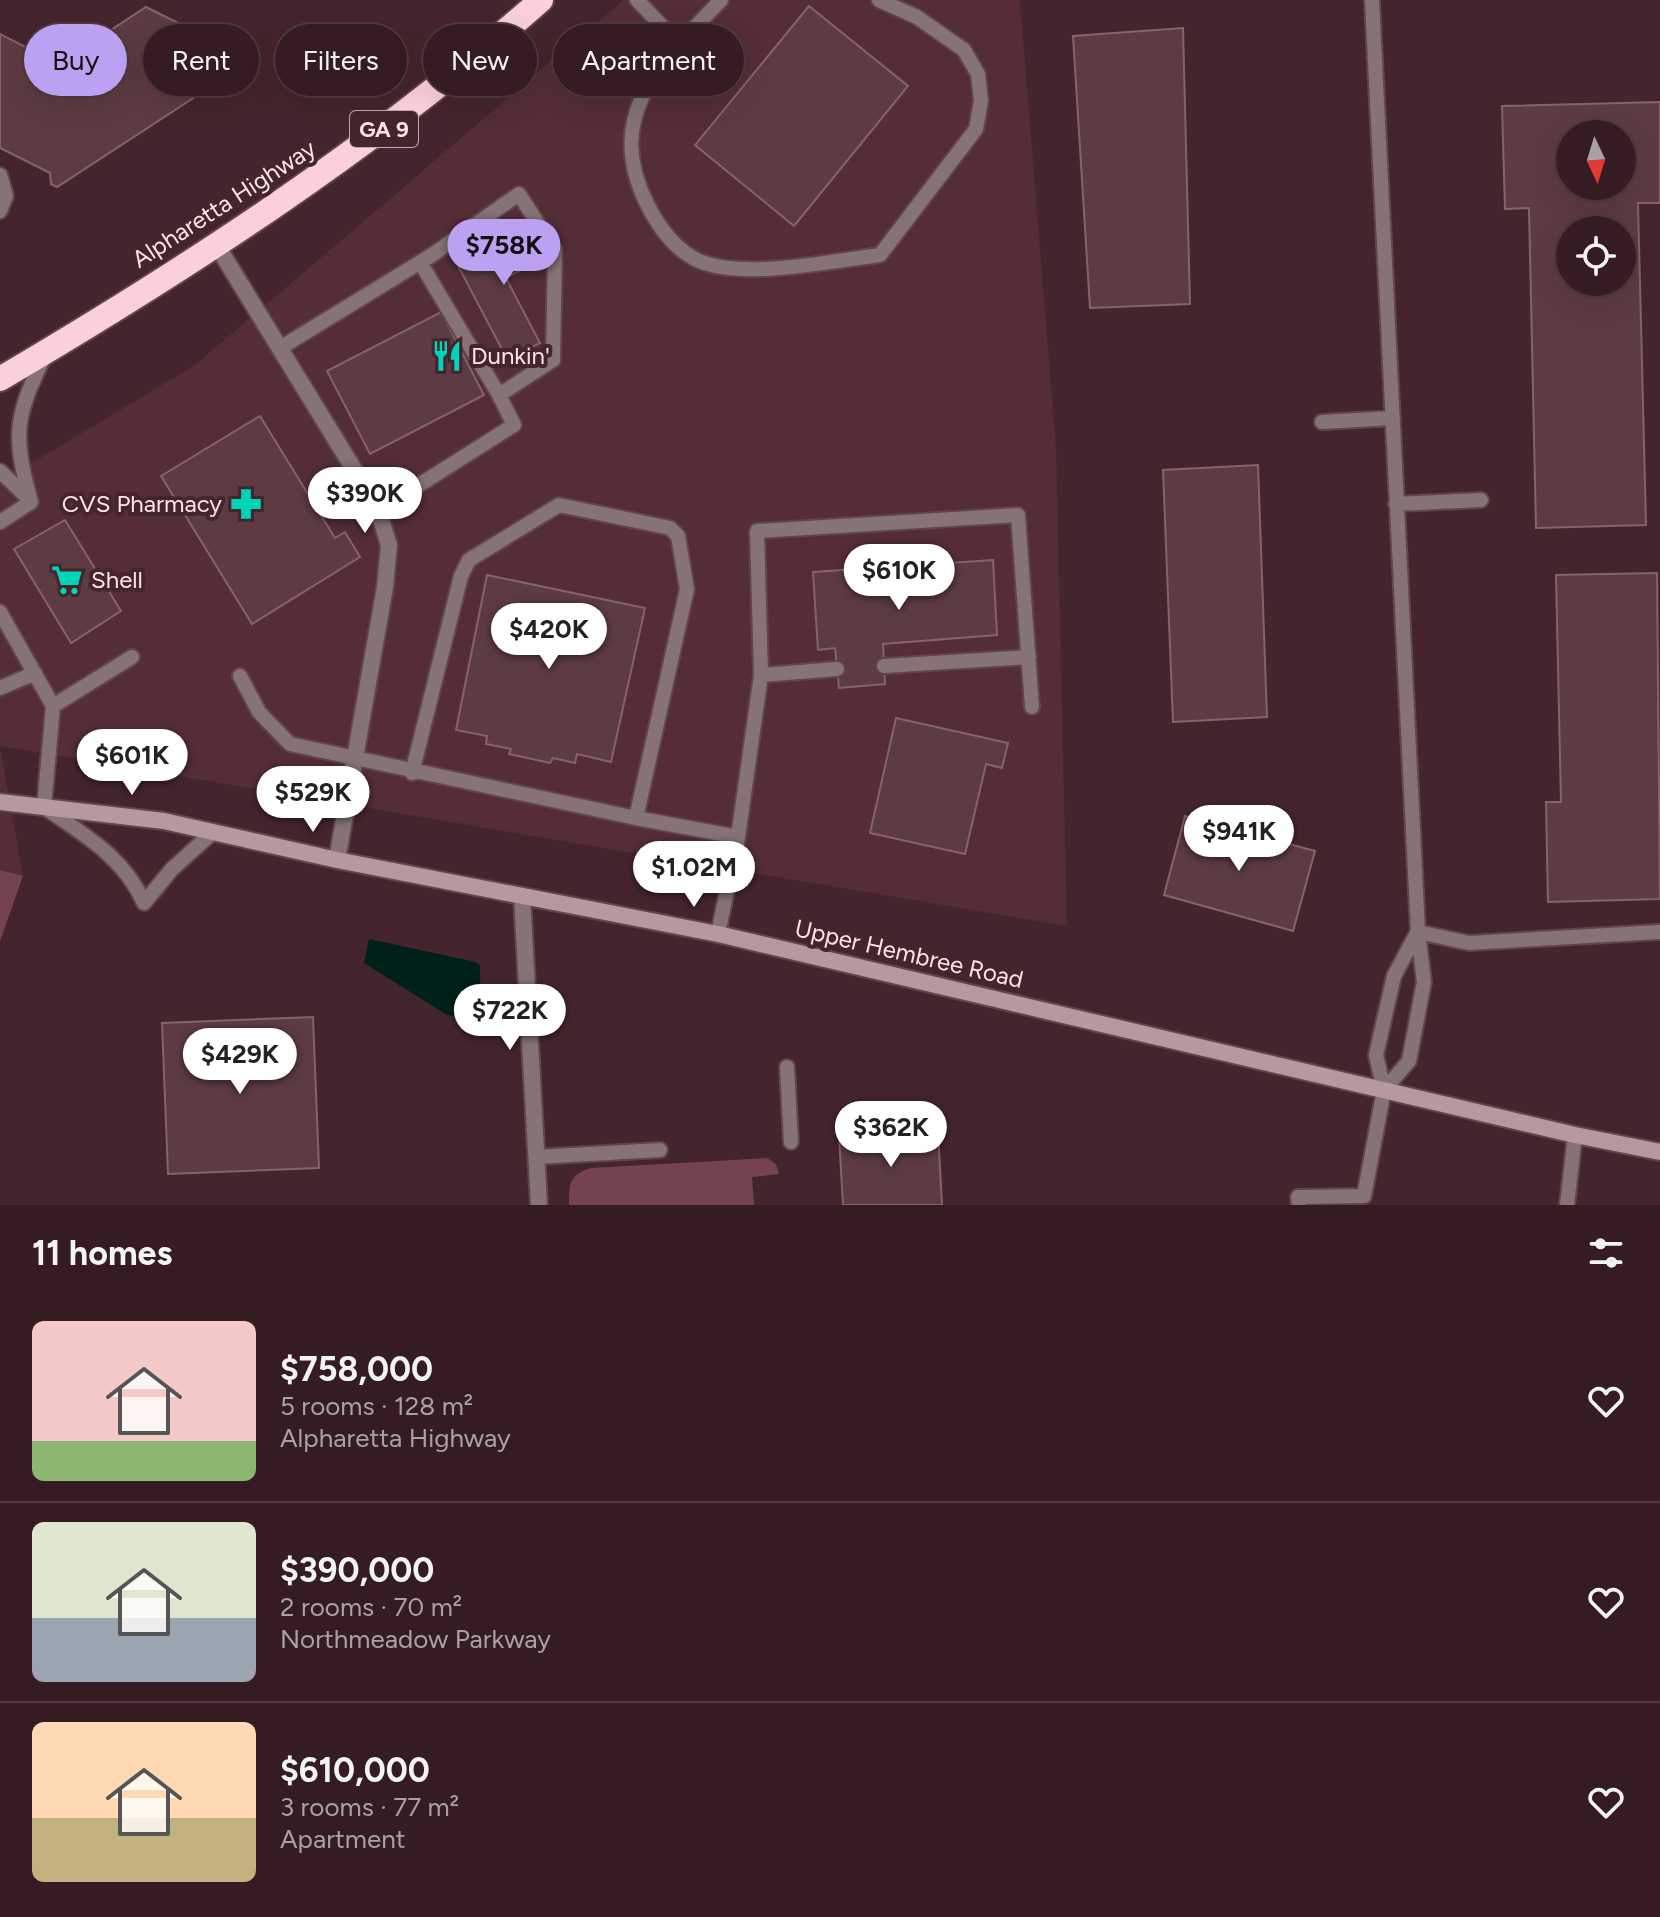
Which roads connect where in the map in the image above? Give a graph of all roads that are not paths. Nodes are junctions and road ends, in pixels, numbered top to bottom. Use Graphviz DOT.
graph roads {
  1 [pos="541,0"];
  2 [pos="637,0"];
  3 [pos="721,0"];
  4 [pos="879,0"];
  5 [pos="1372,0"];
  6 [pos="660,24"];
  7 [pos="698,24"];
  8 [pos="641,96"];
  9 [pos="0,175"];
  10 [pos="0,211"];
  11 [pos="216,244"];
  12 [pos="420,262"];
  13 [pos="280,348"];
  14 [pos="47,351"];
  15 [pos="0,379"];
  16 [pos="499,395"];
  17 [pos="1393,418"];
  18 [pos="1322,422"];
  19 [pos="0,471"];
  20 [pos="1481,500"];
  21 [pos="31,502"];
  22 [pos="1396,504"];
  23 [pos="378,511"];
  24 [pos="0,522"];
  25 [pos="0,612"];
  26 [pos="132,657"];
  27 [pos="1029,657"];
  28 [pos="884,666"];
  29 [pos="837,669"];
  30 [pos="35,673"];
  31 [pos="761,675"];
  32 [pos="240,676"];
  33 [pos="0,688"];
  34 [pos="53,706"];
  35 [pos="1032,707"];
  36 [pos="355,761"];
  37 [pos="412,773"];
  38 [pos="0,802"];
  39 [pos="44,807"];
  40 [pos="636,818"];
  41 [pos="213,832"];
  42 [pos="738,837"];
  43 [pos="337,860"];
  44 [pos="522,896"];
  45 [pos="1418,932"];
  46 [pos="1660,932"];
  47 [pos="718,934"];
  48 [pos="787,1067"];
  49 [pos="1384,1090"];
  50 [pos="1575,1135"];
  51 [pos="791,1142"];
  52 [pos="660,1150"];
  53 [pos="1660,1152"];
  54 [pos="536,1157"];
  55 [pos="539,1205"];
  56 [pos="1299,1205"];
  57 [pos="1567,1205"];
  1 -- 11 [label="highway, Alpharetta Highway / GA 9"];
  2 -- 6 [label="lane"];
  3 -- 7 [label="lane"];
  4 -- 8 [label="lane"];
  5 -- 17 [label="lane"];
  9 -- 10 [label="lane"];
  11 -- 13 [label="street"];
  11 -- 14 [label="highway, Alpharetta Highway / GA 9"];
  12 -- 13 [label="lane"];
  12 -- 16 [label="lane"];
  12 -- 16 [label="lane"];
  13 -- 23 [label="street"];
  14 -- 15 [label="highway, Alpharetta Highway / GA 9"];
  14 -- 21 [label="lane"];
  16 -- 23 [label="lane"];
  17 -- 18 [label="lane"];
  17 -- 22 [label="lane"];
  19 -- 21 [label="lane"];
  20 -- 22 [label="lane"];
  21 -- 24 [label="lane"];
  22 -- 45 [label="lane"];
  23 -- 36 [label="street"];
  25 -- 30 [label="lane"];
  26 -- 34 [label="lane"];
  27 -- 28 [label="lane"];
  27 -- 31 [label="lane"];
  27 -- 35 [label="lane"];
  29 -- 31 [label="lane"];
  30 -- 33 [label="lane"];
  30 -- 34 [label="lane"];
  31 -- 42 [label="lane"];
  32 -- 36 [label="lane"];
  34 -- 39 [label="lane"];
  36 -- 37 [label="lane"];
  36 -- 43 [label="street"];
  37 -- 40 [label="lane"];
  37 -- 40 [label="lane"];
  38 -- 39 [label="street, Upper Hembree Road"];
  39 -- 41 [label="street, Upper Hembree Road"];
  39 -- 41 [label="lane"];
  40 -- 42 [label="lane"];
  41 -- 43 [label="street, Upper Hembree Road"];
  42 -- 47 [label="lane"];
  43 -- 44 [label="street, Upper Hembree Road"];
  44 -- 47 [label="street, Upper Hembree Road"];
  44 -- 54 [label="street"];
  45 -- 46 [label="lane"];
  45 -- 49 [label="lane"];
  45 -- 49 [label="lane"];
  47 -- 49 [label="street, Upper Hembree Road"];
  48 -- 51 [label="lane"];
  49 -- 50 [label="street, Upper Hembree Road"];
  49 -- 56 [label="lane"];
  50 -- 53 [label="street, Upper Hembree Road"];
  50 -- 57 [label="lane"];
  52 -- 54 [label="lane"];
  54 -- 55 [label="street"];
}
